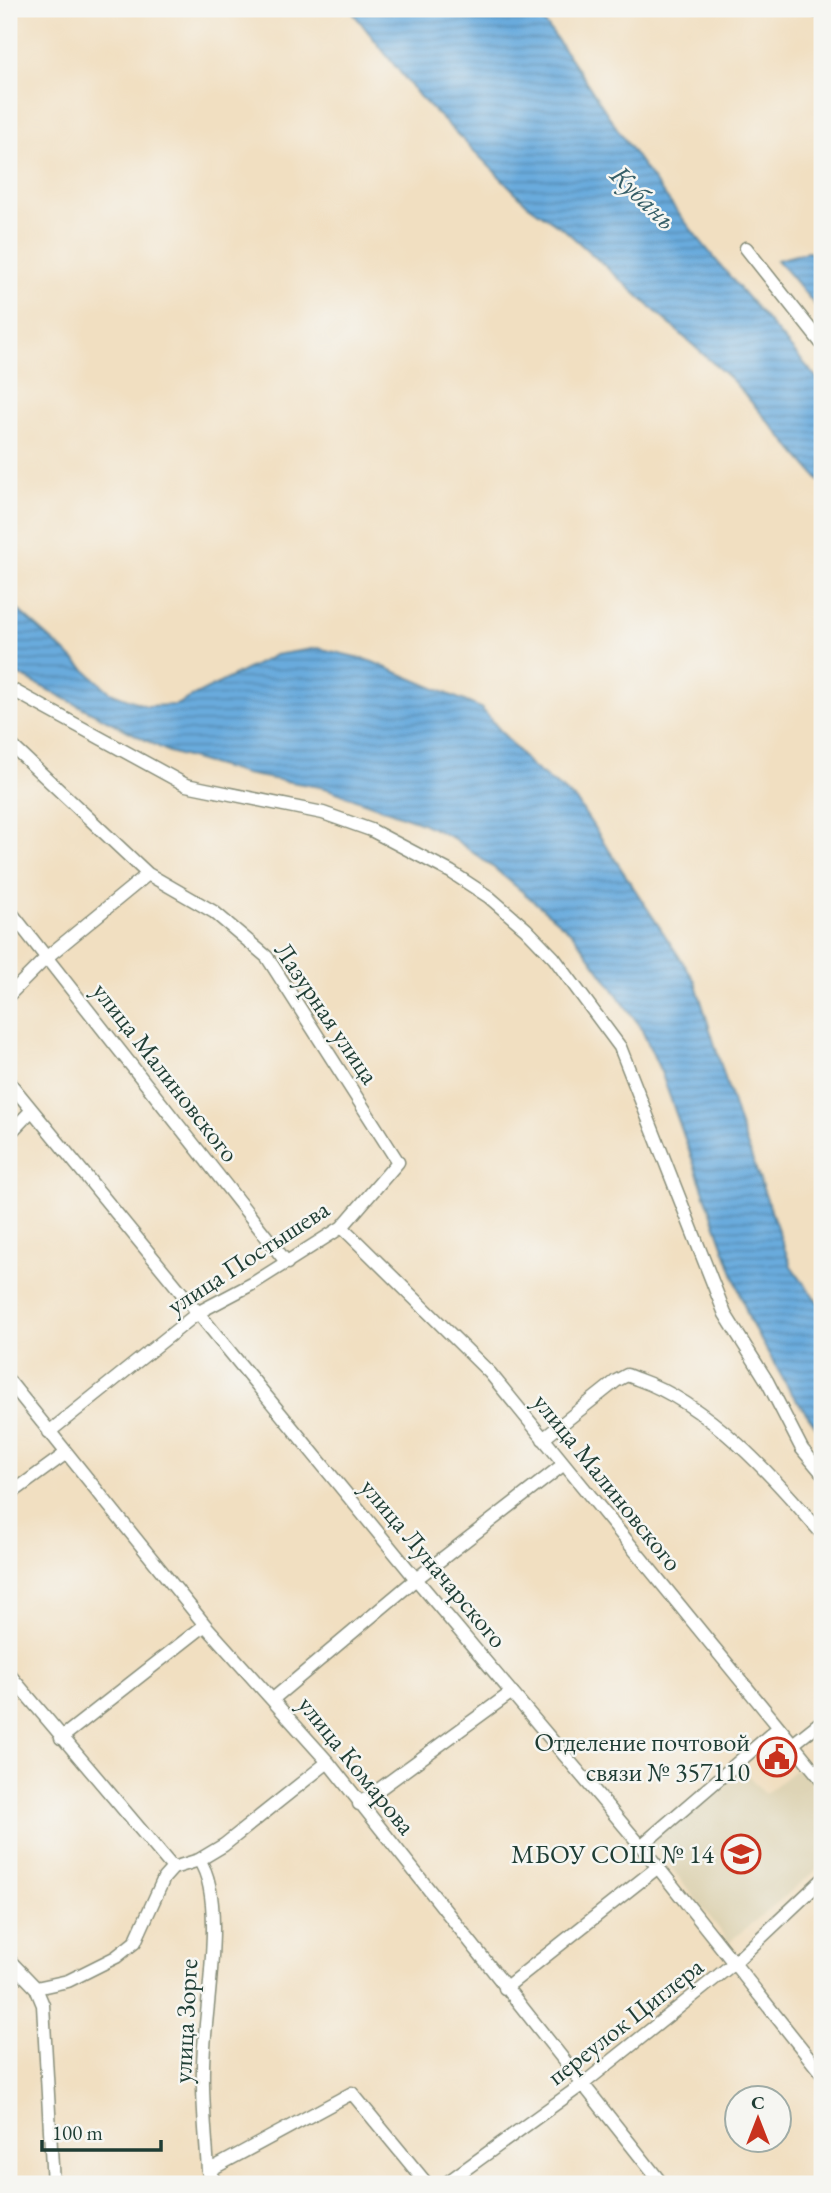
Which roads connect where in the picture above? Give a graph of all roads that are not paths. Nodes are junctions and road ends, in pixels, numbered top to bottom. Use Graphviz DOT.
graph roads {
  1 [pos="808,9"];
  2 [pos="822,13"];
  3 [pos="746,248"];
  4 [pos="822,344"];
  5 [pos="9,688"];
  6 [pos="11,750"];
  7 [pos="148,874"];
  8 [pos="9,909"];
  9 [pos="47,957"];
  10 [pos="9,995"];
  11 [pos="9,1082"];
  12 [pos="32,1110"];
  13 [pos="9,1134"];
  14 [pos="398,1163"];
  15 [pos="342,1227"];
  16 [pos="287,1263"];
  17 [pos="199,1312"];
  18 [pos="9,1381"];
  19 [pos="49,1432"];
  20 [pos="543,1439"];
  21 [pos="65,1454"];
  22 [pos="564,1464"];
  23 [pos="822,1473"];
  24 [pos="9,1495"];
  25 [pos="822,1534"];
  26 [pos="416,1579"];
  27 [pos="205,1625"];
  28 [pos="9,1674"];
  29 [pos="512,1692"];
  30 [pos="273,1699"];
  31 [pos="822,1721"];
  32 [pos="778,1728"];
  33 [pos="61,1738"];
  34 [pos="793,1744"];
  35 [pos="328,1762"];
  36 [pos="822,1780"];
  37 [pos="359,1804"];
  38 [pos="640,1846"];
  39 [pos="199,1860"];
  40 [pos="658,1867"];
  41 [pos="173,1868"];
  42 [pos="822,1880"];
  43 [pos="9,1960"];
  44 [pos="734,1964"];
  45 [pos="39,1987"];
  46 [pos="505,1988"];
  47 [pos="822,2074"];
  48 [pos="583,2084"];
  49 [pos="208,2171"];
  50 [pos="53,2184"];
  51 [pos="217,2184"];
  52 [pos="427,2184"];
  53 [pos="445,2184"];
  54 [pos="662,2184"];
  1 -- 2 [label="street"];
  3 -- 4 [label="street"];
  5 -- 23 [label="street"];
  6 -- 7 [label="street, Лазурная улица"];
  7 -- 9 [label="street"];
  7 -- 14 [label="street, Лазурная улица"];
  8 -- 9 [label="street, улица Малиновского"];
  9 -- 10 [label="street"];
  9 -- 16 [label="street, улица Малиновского"];
  11 -- 12 [label="street, улица Луначарского"];
  12 -- 13 [label="street"];
  12 -- 17 [label="street, улица Луначарского"];
  14 -- 15 [label="street, улица Постышева"];
  15 -- 16 [label="street, улица Постышева"];
  15 -- 20 [label="street, улица Малиновского"];
  16 -- 17 [label="street, улица Постышева"];
  17 -- 19 [label="street, улица Постышева"];
  17 -- 26 [label="street, улица Луначарского"];
  18 -- 19 [label="street, улица Комарова"];
  19 -- 21 [label="street, улица Комарова"];
  20 -- 22 [label="street, улица Малиновского"];
  20 -- 25 [label="street"];
  21 -- 24 [label="street"];
  21 -- 27 [label="street, улица Комарова"];
  22 -- 26 [label="street"];
  22 -- 32 [label="street, улица Малиновского"];
  26 -- 29 [label="street, улица Луначарского"];
  26 -- 30 [label="street"];
  27 -- 30 [label="street, улица Комарова"];
  27 -- 33 [label="street"];
  28 -- 33 [label="street"];
  29 -- 37 [label="street"];
  29 -- 38 [label="street, улица Луначарского"];
  30 -- 35 [label="street, улица Комарова"];
  31 -- 34 [label="street"];
  32 -- 34 [label="street, улица Малиновского"];
  32 -- 38 [label="street"];
  33 -- 41 [label="street"];
  34 -- 36 [label="street, улица Малиновского"];
  35 -- 37 [label="street, улица Комарова"];
  35 -- 39 [label="street"];
  37 -- 46 [label="street, улица Комарова"];
  38 -- 40 [label="street, улица Луначарского"];
  39 -- 41 [label="street"];
  39 -- 49 [label="street, улица Зорге"];
  40 -- 44 [label="street, улица Луначарского"];
  40 -- 46 [label="street"];
  41 -- 45 [label="street"];
  42 -- 44 [label="street, переулок Циглера"];
  43 -- 45 [label="street"];
  44 -- 47 [label="street, улица Луначарского"];
  44 -- 48 [label="street, переулок Циглера"];
  45 -- 50 [label="street"];
  46 -- 48 [label="street, улица Комарова"];
  48 -- 53 [label="street, переулок Циглера"];
  48 -- 54 [label="street, улица Комарова"];
  49 -- 51 [label="street"];
  49 -- 52 [label="street"];
}
